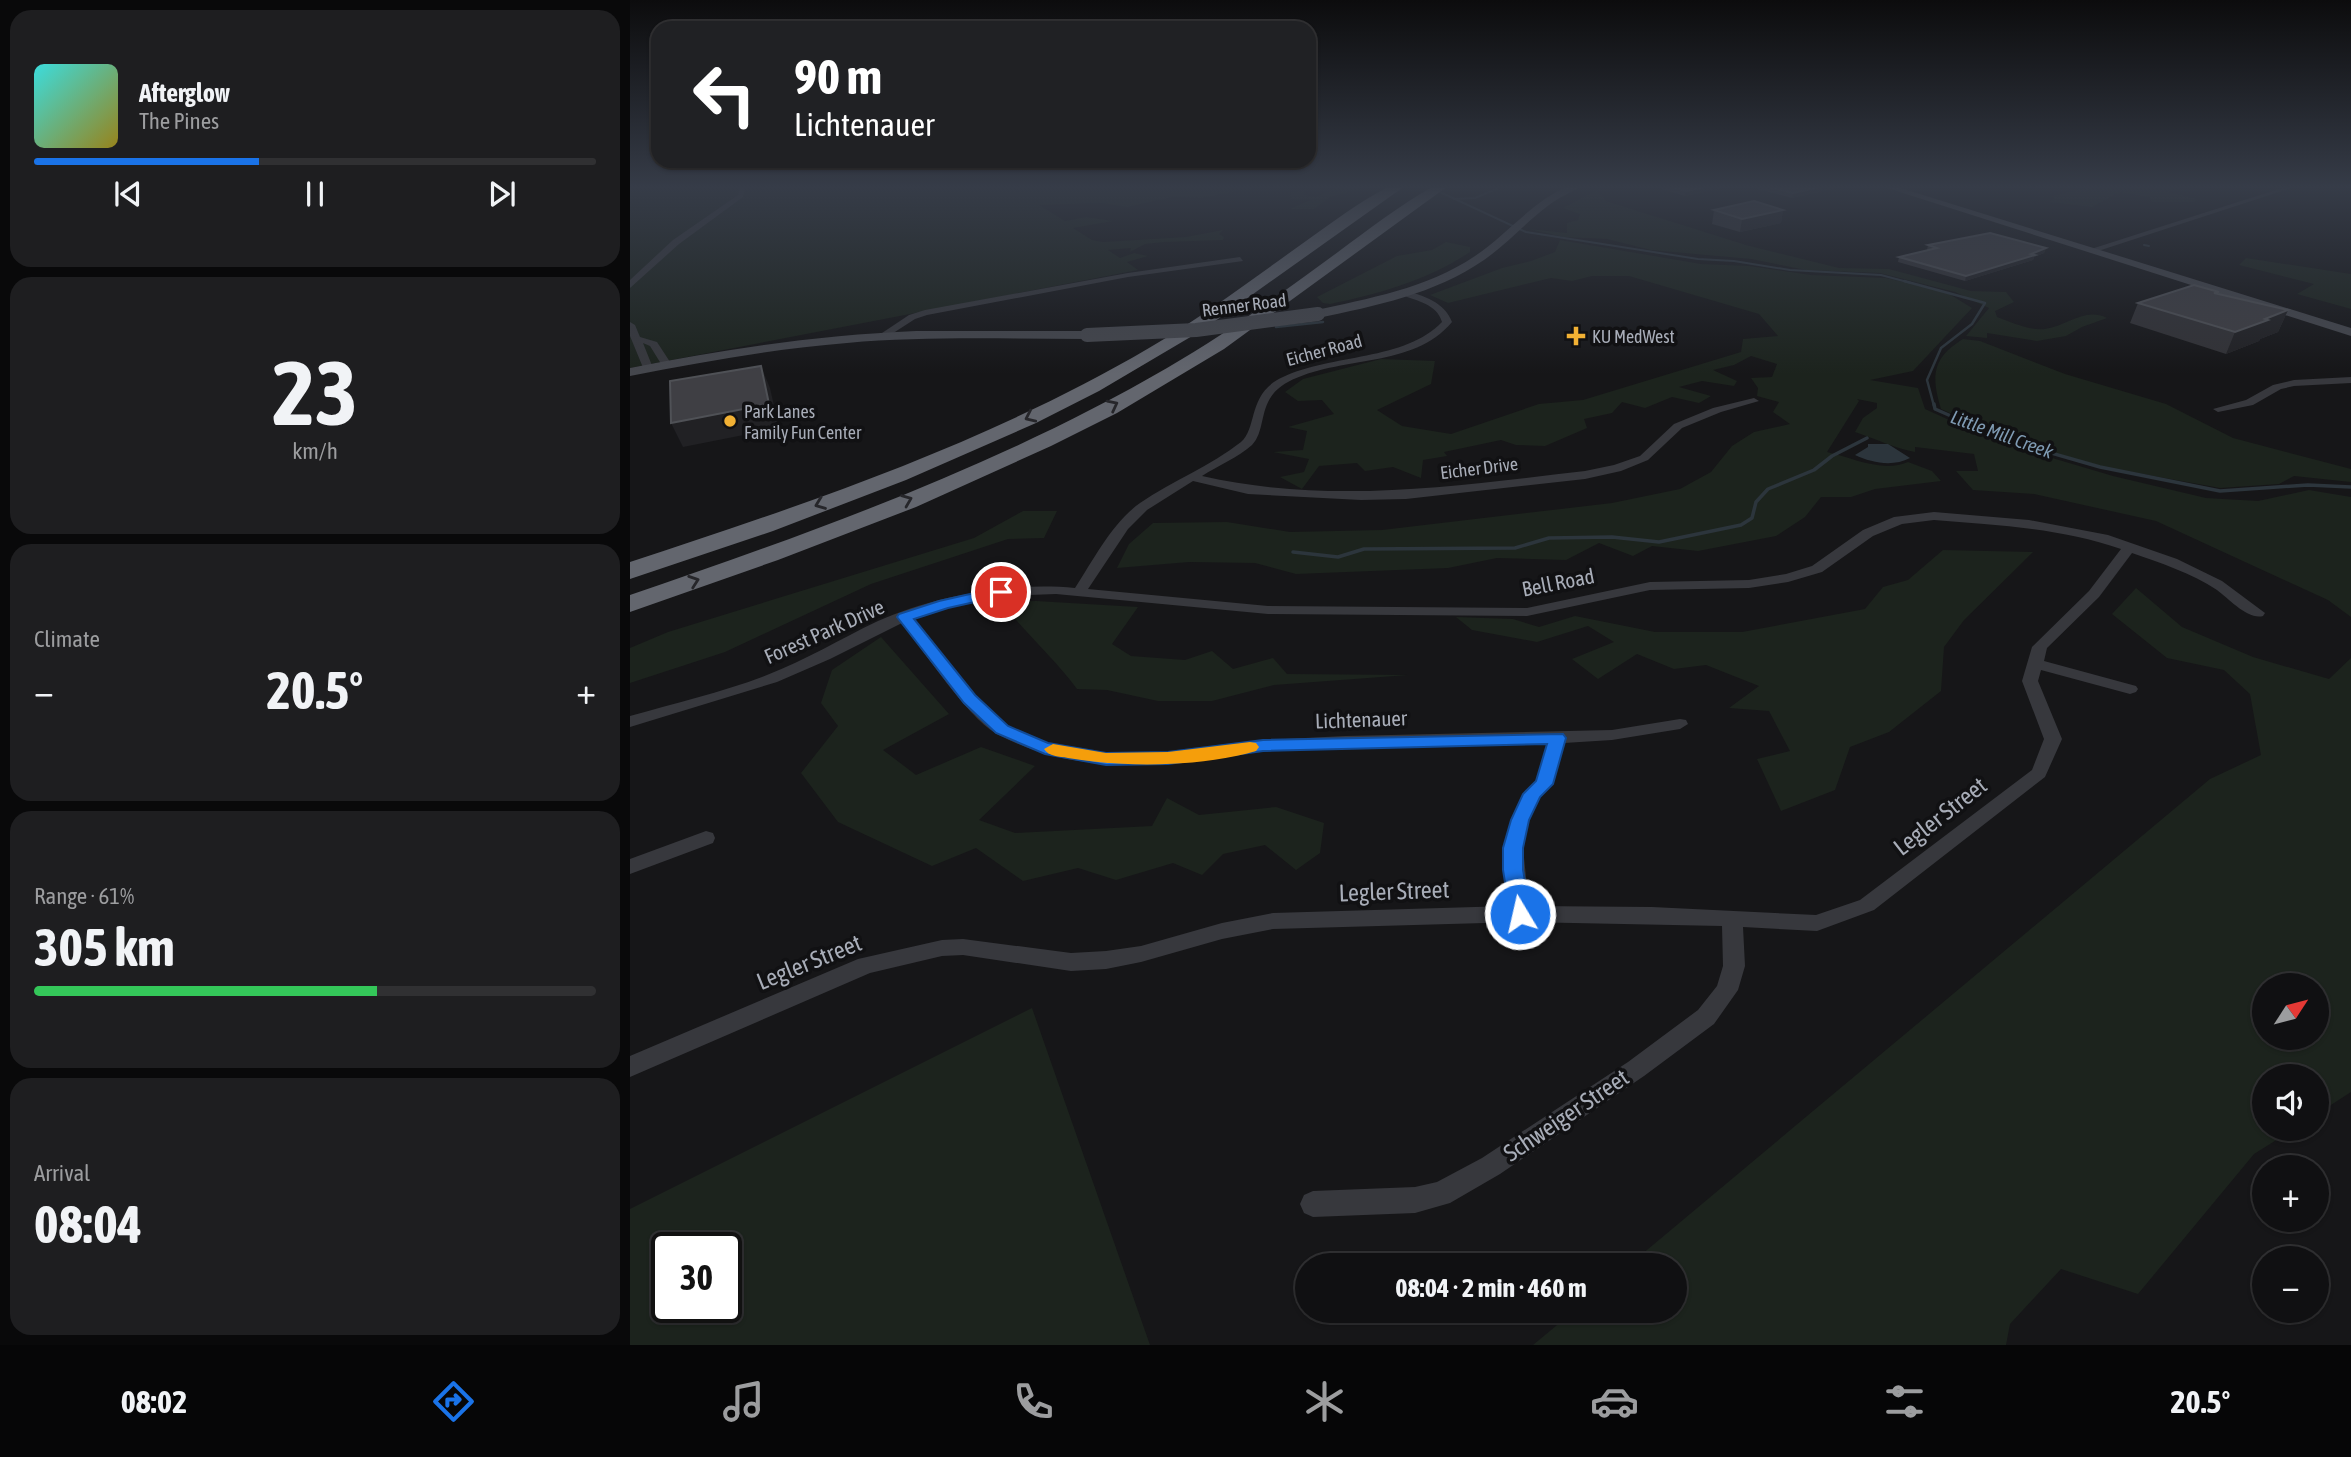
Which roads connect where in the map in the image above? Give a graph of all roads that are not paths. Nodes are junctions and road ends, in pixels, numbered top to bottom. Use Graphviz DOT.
graph roads {
  1 [pos="669,249"];
  2 [pos="1308,249"];
  3 [pos="1351,249"];
  4 [pos="1491,249"];
  5 [pos="2088,249"];
  6 [pos="2096,249"];
  7 [pos="2092,250"];
  8 [pos="1240,259"];
  9 [pos="630,285"];
  10 [pos="1405,293"];
  11 [pos="630,325"];
  12 [pos="2351,332"];
  13 [pos="881,337"];
  14 [pos="638,339"];
  15 [pos="667,365"];
  16 [pos="648,368"];
  17 [pos="630,372"];
  18 [pos="2351,380"];
  19 [pos="1754,401"];
  20 [pos="2218,409"];
  21 [pos="1190,477"];
  22 [pos="2129,547"];
  23 [pos="630,571"];
  24 [pos="1079,592"];
  25 [pos="630,604"];
  26 [pos="2258,612"];
  27 [pos="905,617"];
  28 [pos="2035,664"];
  29 [pos="2130,689"];
  30 [pos="630,722"];
  31 [pos="1679,724"];
  32 [pos="1557,738"];
  33 [pos="706,838"];
  34 [pos="630,867"];
  35 [pos="1520,914"];
  36 [pos="1732,919"];
  37 [pos="630,1067"];
  38 [pos="1313,1205"];
  1 -- 9 [label="street"];
  2 -- 23 [label="highway, one-way"];
  25 -- 3 [label="highway, one-way"];
  4 -- 10 [label="main road, Renner Road"];
  5 -- 7 [label="main road"];
  6 -- 7 [label="street"];
  7 -- 12 [label="main road"];
  8 -- 13 [label="street, Renner Road"];
  10 -- 13 [label="main road, Renner Road, bridge"];
  10 -- 21 [label="street, Eicher Road"];
  11 -- 14 [label="street"];
  13 -- 15 [label="main road, Renner Road"];
  14 -- 15 [label="street"];
  14 -- 16 [label="street"];
  15 -- 16 [label="main road, Renner Road"];
  16 -- 17 [label="main road, Renner Road"];
  18 -- 20 [label="street"];
  19 -- 21 [label="street, Eicher Drive"];
  21 -- 24 [label="street, Eicher Road"];
  22 -- 24 [label="street, Bell Road"];
  22 -- 26 [label="street, Bell Road"];
  22 -- 28 [label="street"];
  24 -- 27 [label="street, Forest Park Drive"];
  27 -- 30 [label="street, Forest Park Drive"];
  27 -- 32 [label="street, Lichtenauer"];
  28 -- 29 [label="street"];
  28 -- 36 [label="street, Legler Street"];
  31 -- 32 [label="street, Lichtenauer"];
  32 -- 35 [label="street"];
  33 -- 34 [label="street"];
  35 -- 36 [label="street, Legler Street"];
  35 -- 37 [label="street, Legler Street"];
  36 -- 38 [label="street, Schweiger Street"];
}
